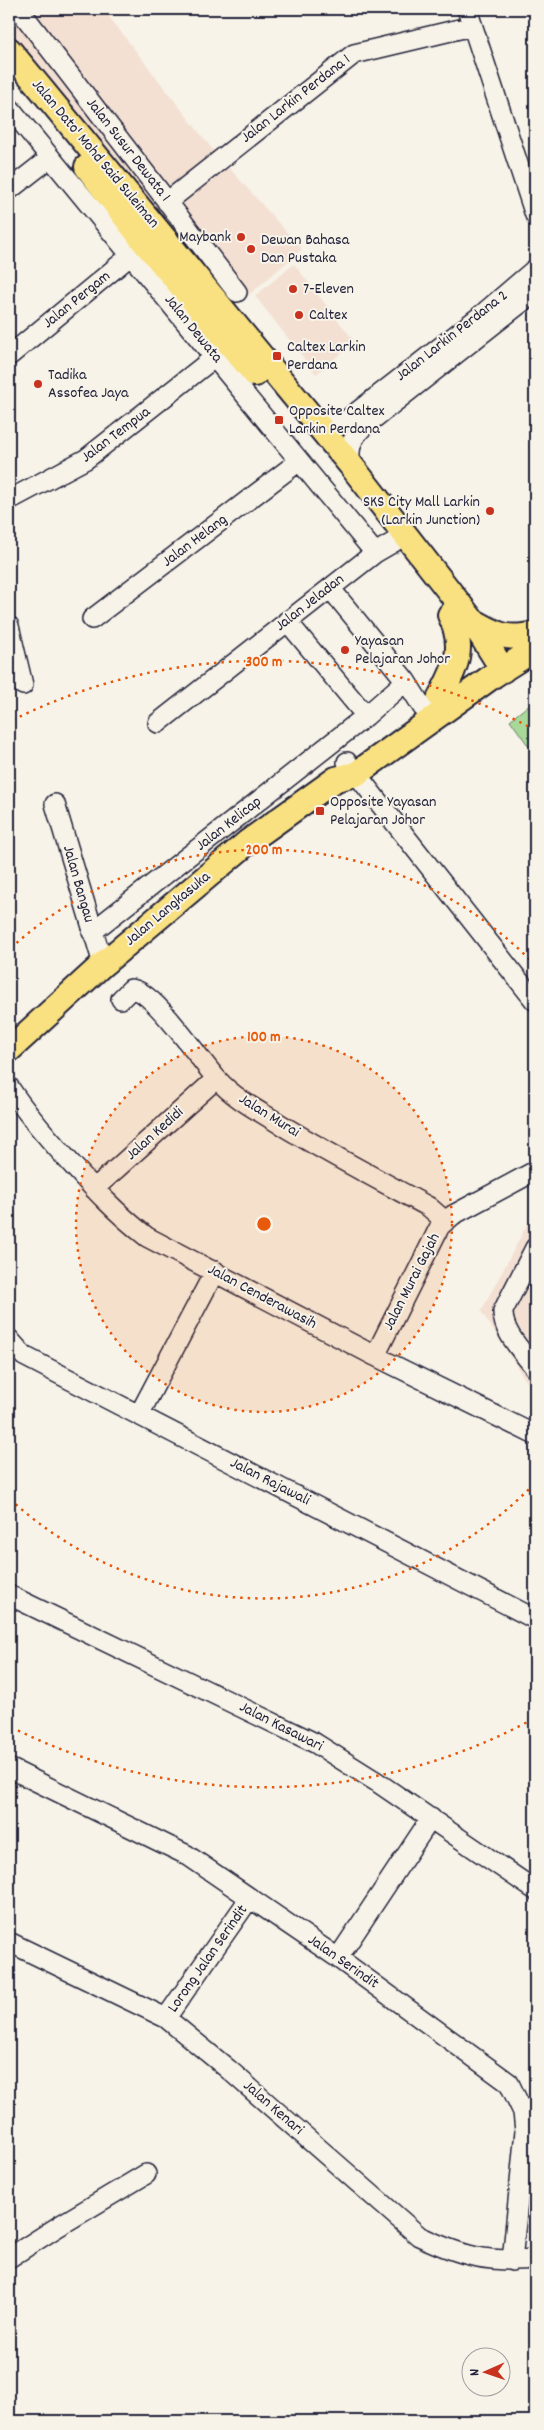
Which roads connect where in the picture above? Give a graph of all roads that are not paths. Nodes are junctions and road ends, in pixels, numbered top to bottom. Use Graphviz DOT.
graph roads {
  1 [pos="19,9"];
  2 [pos="470,17"];
  3 [pos="9,50"];
  4 [pos="9,67"];
  5 [pos="9,107"];
  6 [pos="50,158"];
  7 [pos="9,190"];
  8 [pos="168,202"];
  9 [pos="535,215"];
  10 [pos="139,249"];
  11 [pos="535,269"];
  12 [pos="535,287"];
  13 [pos="237,292"];
  14 [pos="228,343"];
  15 [pos="9,356"];
  16 [pos="315,424"];
  17 [pos="298,462"];
  18 [pos="350,464"];
  19 [pos="9,500"];
  20 [pos="384,548"];
  21 [pos="330,588"];
  22 [pos="461,617"];
  23 [pos="92,620"];
  24 [pos="287,621"];
  25 [pos="9,626"];
  26 [pos="535,634"];
  27 [pos="535,649"];
  28 [pos="495,667"];
  29 [pos="406,681"];
  30 [pos="24,685"];
  31 [pos="431,703"];
  32 [pos="366,716"];
  33 [pos="158,723"];
  34 [pos="346,772"];
  35 [pos="55,804"];
  36 [pos="92,932"];
  37 [pos="102,964"];
  38 [pos="121,999"];
  39 [pos="535,1001"];
  40 [pos="9,1050"];
  41 [pos="216,1079"];
  42 [pos="9,1087"];
  43 [pos="9,1098"];
  44 [pos="24,1111"];
  45 [pos="535,1171"];
  46 [pos="94,1189"];
  47 [pos="445,1221"];
  48 [pos="535,1248"];
  49 [pos="214,1271"];
  50 [pos="9,1339"];
  51 [pos="375,1356"];
  52 [pos="535,1368"];
  53 [pos="139,1415"];
  54 [pos="535,1435"];
  55 [pos="9,1595"];
  56 [pos="535,1619"];
  57 [pos="9,1768"];
  58 [pos="431,1818"];
  59 [pos="535,1890"];
  60 [pos="249,1899"];
  61 [pos="9,1942"];
  62 [pos="338,1958"];
  63 [pos="166,2018"];
  64 [pos="530,2130"];
  65 [pos="146,2174"];
  66 [pos="9,2258"];
  67 [pos="535,2259"];
  68 [pos="512,2261"];
  1 -- 8 [label="street, Jalan Susur Dewata 1"];
  2 -- 8 [label="street, Jalan Larkin Perdana 1"];
  2 -- 9 [label="street"];
  3 -- 14 [label="main road, Jalan Dato' Mohd Said Suleiman"];
  4 -- 10 [label="main road, Jalan Dato' Mohd Said Suleiman"];
  5 -- 6 [label="street"];
  6 -- 7 [label="street"];
  6 -- 10 [label="street"];
  8 -- 13 [label="street, Jalan Susur Dewata 1"];
  10 -- 14 [label="main road, Jalan Dato' Mohd Said Suleiman"];
  10 -- 15 [label="street, Jalan Pergam"];
  11 -- 16 [label="street, Jalan Larkin Perdana 2"];
  12 -- 18 [label="street, Jalan Larkin Perdana 2"];
  14 -- 16 [label="main road, Jalan Dato' Mohd Said Suleiman"];
  14 -- 17 [label="street, Jalan Dewata"];
  14 -- 19 [label="street, Jalan Tempua"];
  14 -- 20 [label="main road, Jalan Dato' Mohd Said Suleiman"];
  16 -- 18 [label="main road, Jalan Dato' Mohd Said Suleiman"];
  17 -- 20 [label="street, Jalan Dewata"];
  17 -- 23 [label="street, Jalan Helang"];
  18 -- 22 [label="main road, Jalan Dato' Mohd Said Suleiman"];
  20 -- 21 [label="street, Jalan Jeladan"];
  20 -- 22 [label="main road, Jalan Dato' Mohd Said Suleiman"];
  21 -- 24 [label="street, Jalan Jeladan"];
  21 -- 29 [label="street"];
  22 -- 26 [label="main road"];
  22 -- 28 [label="main road, Jalan Dato' Mohd Said Suleiman"];
  22 -- 31 [label="main road"];
  24 -- 32 [label="street"];
  24 -- 33 [label="street, Jalan Jeladan"];
  25 -- 30 [label="street"];
  26 -- 28 [label="main road, Jalan Langkasuka"];
  27 -- 28 [label="main road, Jalan Langkasuka"];
  28 -- 31 [label="main road, Jalan Langkasuka"];
  28 -- 34 [label="main road, Jalan Langkasuka"];
  29 -- 31 [label="street"];
  29 -- 32 [label="street, Jalan Kelicap"];
  31 -- 34 [label="main road, Jalan Langkasuka"];
  32 -- 36 [label="street, Jalan Kelicap"];
  34 -- 37 [label="main road, Jalan Langkasuka"];
  34 -- 39 [label="street"];
  35 -- 36 [label="street, Jalan Bangau"];
  36 -- 37 [label="street, Jalan Bangau"];
  37 -- 40 [label="main road, Jalan Langkasuka"];
  38 -- 41 [label="street, Jalan Murai"];
  41 -- 46 [label="street, Jalan Kedidi"];
  41 -- 47 [label="street, Jalan Murai"];
  42 -- 44 [label="street, Jalan Cenderawasih"];
  43 -- 44 [label="street, Jalan Cenderawasih"];
  44 -- 46 [label="street, Jalan Cenderawasih"];
  45 -- 47 [label="street, Jalan Murai Gajah"];
  46 -- 49 [label="street, Jalan Cenderawasih"];
  47 -- 51 [label="street, Jalan Murai Gajah"];
  48 -- 52 [label="street"];
  49 -- 51 [label="street, Jalan Cenderawasih"];
  49 -- 53 [label="street"];
  50 -- 53 [label="street, Jalan Rajawali"];
  51 -- 54 [label="street, Jalan Cenderawasih"];
  53 -- 56 [label="street, Jalan Rajawali"];
  55 -- 58 [label="street, Jalan Kasawari"];
  57 -- 60 [label="street, Jalan Serindit"];
  58 -- 59 [label="street, Jalan Kasawari"];
  58 -- 62 [label="street"];
  60 -- 62 [label="street, Jalan Serindit"];
  60 -- 63 [label="street, Lorong Jalan Serindit"];
  61 -- 63 [label="street, Jalan Kenari"];
  62 -- 64 [label="street, Jalan Serindit"];
  63 -- 68 [label="street, Jalan Kenari"];
  64 -- 68 [label="street, Jalan Serindit"];
  65 -- 66 [label="street"];
  67 -- 68 [label="street, Jalan Kenari"];
}
